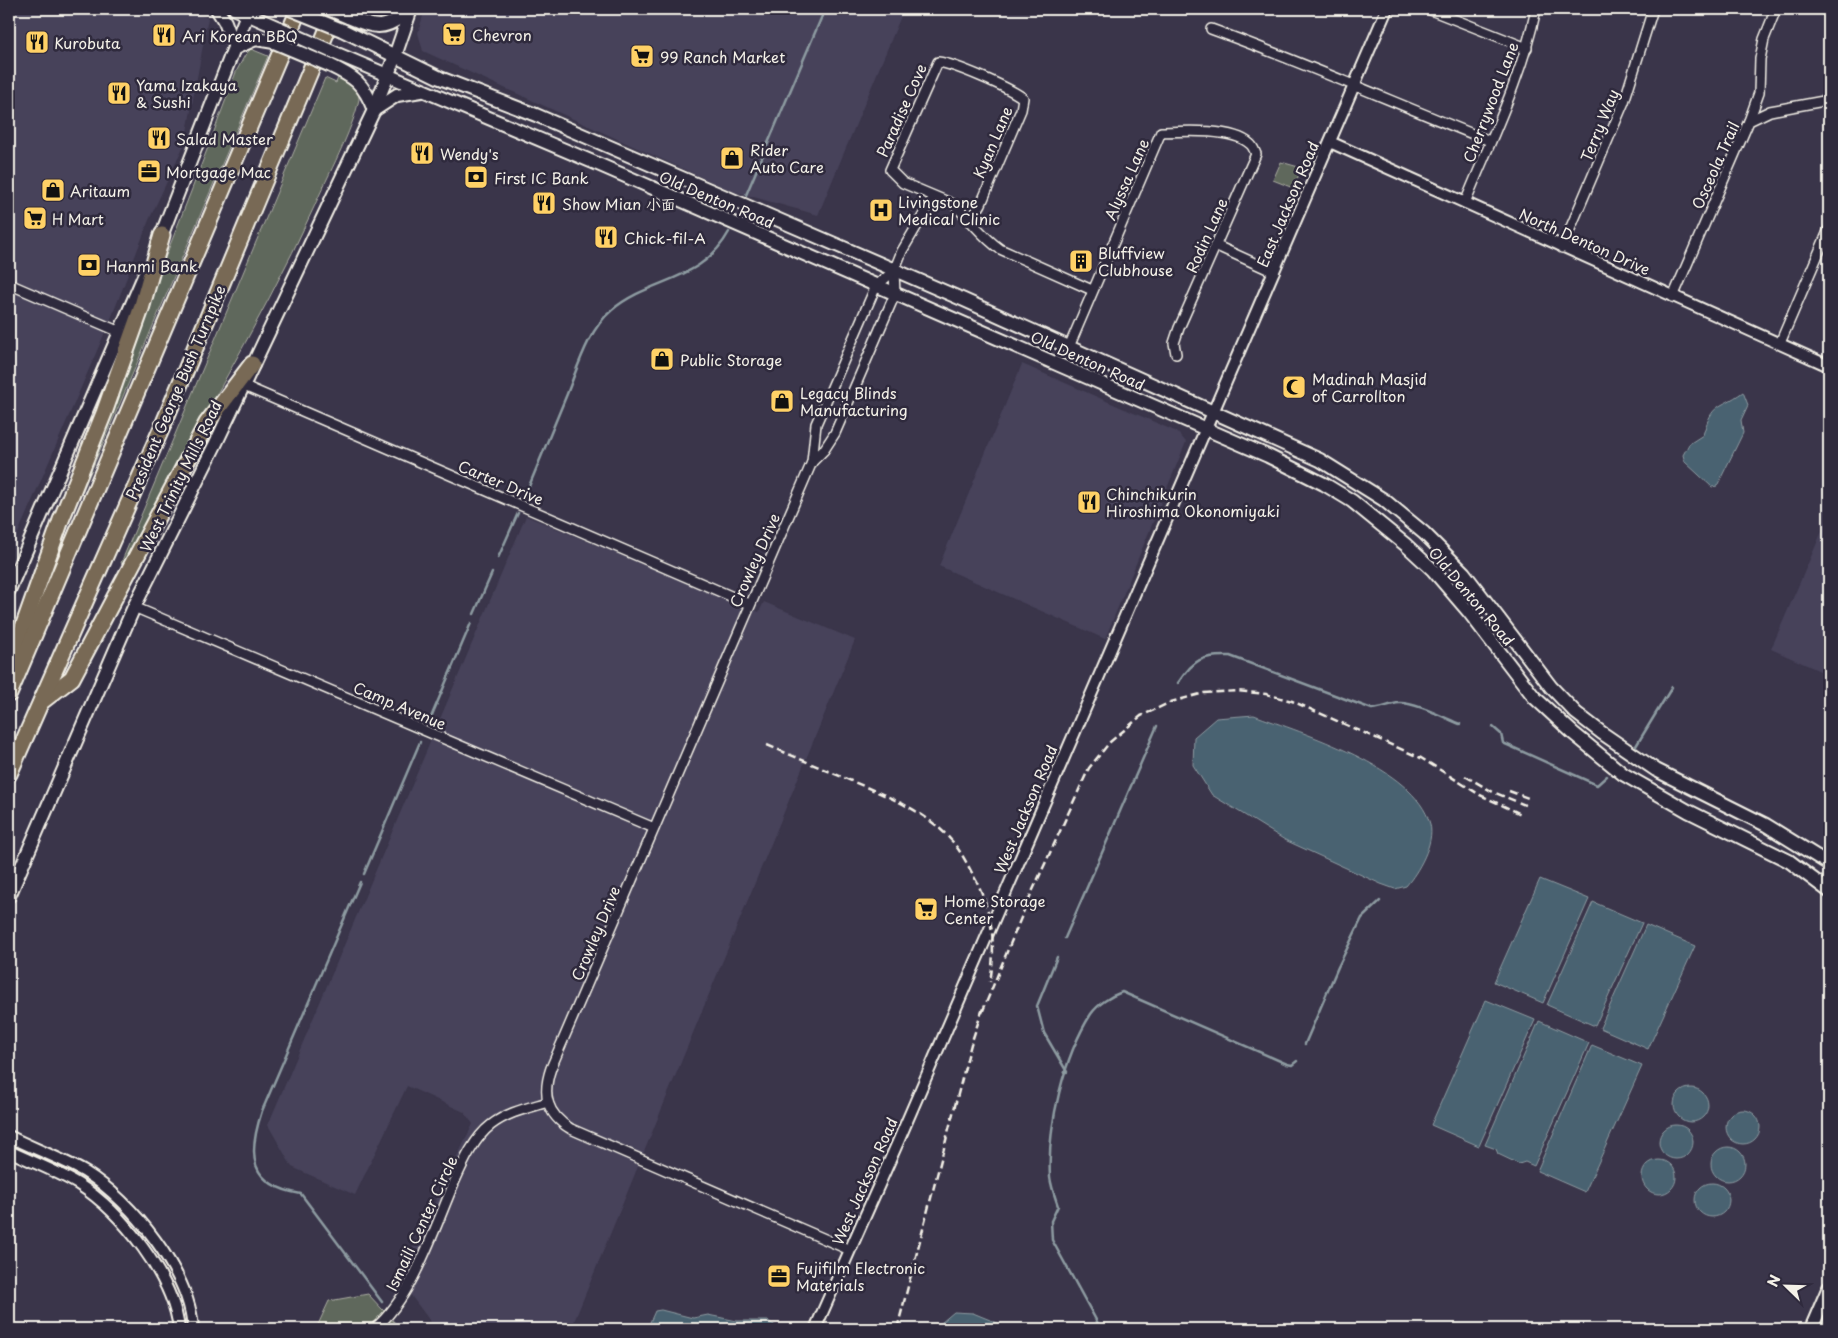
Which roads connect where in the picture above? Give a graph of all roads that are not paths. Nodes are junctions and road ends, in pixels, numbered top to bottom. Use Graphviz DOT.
graph roads {
  1 [pos="217,9"];
  2 [pos="235,9"];
  3 [pos="290,9"];
  4 [pos="299,9"];
  5 [pos="329,9"];
  6 [pos="411,9"];
  7 [pos="1387,9"];
  8 [pos="1428,9"];
  9 [pos="1536,9"];
  10 [pos="1653,9"];
  11 [pos="1776,9"];
  12 [pos="248,12"];
  13 [pos="342,13"];
  14 [pos="1211,30"];
  15 [pos="235,48"];
  16 [pos="1527,48"];
  17 [pos="395,56"];
  18 [pos="938,62"];
  19 [pos="387,75"];
  20 [pos="1354,87"];
  21 [pos="423,90"];
  22 [pos="1829,100"];
  23 [pos="374,110"];
  24 [pos="536,115"];
  25 [pos="1749,121"];
  26 [pos="1161,132"];
  27 [pos="528,134"];
  28 [pos="1490,141"];
  29 [pos="1330,142"];
  30 [pos="654,166"];
  31 [pos="646,186"];
  32 [pos="934,197"];
  33 [pos="1465,203"];
  34 [pos="970,222"];
  35 [pos="1829,229"];
  36 [pos="162,235"];
  37 [pos="1216,246"];
  38 [pos="1562,248"];
  39 [pos="894,271"];
  40 [pos="1274,272"];
  41 [pos="9,284"];
  42 [pos="876,286"];
  43 [pos="1092,290"];
  44 [pos="896,294"];
  45 [pos="1673,297"];
  46 [pos="120,332"];
  47 [pos="1780,344"];
  48 [pos="1068,346"];
  49 [pos="1176,354"];
  50 [pos="252,364"];
  51 [pos="1829,366"];
  52 [pos="242,385"];
  53 [pos="1214,411"];
  54 [pos="1206,429"];
  55 [pos="812,462"];
  56 [pos="9,590"];
  57 [pos="749,604"];
  58 [pos="134,606"];
  59 [pos="1530,661"];
  60 [pos="1514,673"];
  61 [pos="16,677"];
  62 [pos="9,694"];
  63 [pos="40,703"];
  64 [pos="9,774"];
  65 [pos="654,828"];
  66 [pos="1789,861"];
  67 [pos="1829,863"];
  68 [pos="1829,891"];
  69 [pos="9,896"];
  70 [pos="548,1102"];
  71 [pos="9,1136"];
  72 [pos="9,1151"];
  73 [pos="86,1173"];
  74 [pos="78,1184"];
  75 [pos="120,1200"];
  76 [pos="111,1211"];
  77 [pos="139,1222"];
  78 [pos="130,1233"];
  79 [pos="850,1250"];
  80 [pos="1829,1287"];
  81 [pos="179,1329"];
  82 [pos="193,1329"];
  83 [pos="374,1329"];
  84 [pos="815,1329"];
  85 [pos="1811,1329"];
  1 -- 15 [label="main road"];
  2 -- 12 [label="main road, Old Denton Road"];
  3 -- 17 [label="main road, Old Denton Road, bridge"];
  4 -- 61 [label="highway"];
  5 -- 13 [label="main road, bridge"];
  6 -- 13 [label="main road"];
  6 -- 17 [label="main road, West Trinity Mills Road"];
  7 -- 20 [label="street, East Jackson Road"];
  8 -- 16 [label="street"];
  9 -- 16 [label="street, Cherrywood Lane"];
  10 -- 38 [label="street, Terry Way"];
  11 -- 25 [label="street"];
  12 -- 15 [label="main road"];
  12 -- 19 [label="main road, Old Denton Road, bridge"];
  13 -- 63 [label="highway, President George Bush Turnpike"];
  14 -- 20 [label="street"];
  15 -- 23 [label="main road, bridge"];
  15 -- 36 [label="main road"];
  16 -- 28 [label="street, Cherrywood Lane"];
  17 -- 19 [label="main road, West Trinity Mills Road"];
  17 -- 24 [label="main road, Old Denton Road"];
  18 -- 32 [label="street, Paradise Cove"];
  18 -- 34 [label="street, Kyan Lane"];
  19 -- 21 [label="main road, Old Denton Road"];
  19 -- 23 [label="main road, West Trinity Mills Road"];
  20 -- 28 [label="street"];
  20 -- 29 [label="street, East Jackson Road"];
  21 -- 23 [label="main road"];
  21 -- 27 [label="main road, Old Denton Road"];
  22 -- 25 [label="street, Osceola Trail"];
  23 -- 50 [label="main road, West Trinity Mills Road"];
  24 -- 27 [label="main road"];
  24 -- 30 [label="main road, Old Denton Road"];
  25 -- 45 [label="street, Osceola Trail"];
  26 -- 37 [label="street, Rodin Lane"];
  26 -- 43 [label="street, Alyssa Lane"];
  27 -- 31 [label="main road, Old Denton Road"];
  28 -- 33 [label="street, Cherrywood Lane"];
  29 -- 33 [label="street, North Denton Drive"];
  29 -- 40 [label="street, East Jackson Road"];
  30 -- 31 [label="main road"];
  30 -- 39 [label="main road, Old Denton Road"];
  31 -- 42 [label="main road, Old Denton Road"];
  32 -- 34 [label="street"];
  32 -- 39 [label="street"];
  33 -- 38 [label="street, North Denton Drive"];
  34 -- 43 [label="street"];
  35 -- 47 [label="street"];
  36 -- 46 [label="main road"];
  36 -- 61 [label="highway"];
  37 -- 40 [label="street"];
  37 -- 49 [label="street, Rodin Lane"];
  38 -- 45 [label="street, North Denton Drive"];
  39 -- 42 [label="street, Crowley Drive"];
  39 -- 44 [label="street, Crowley Drive"];
  39 -- 48 [label="main road, Old Denton Road"];
  40 -- 53 [label="street, East Jackson Road"];
  41 -- 46 [label="street"];
  42 -- 44 [label="main road, Old Denton Road"];
  42 -- 55 [label="street, Crowley Drive"];
  43 -- 48 [label="street, Alyssa Lane"];
  44 -- 54 [label="main road, Old Denton Road"];
  44 -- 55 [label="street, Crowley Drive"];
  45 -- 47 [label="street, North Denton Drive"];
  46 -- 56 [label="main road"];
  47 -- 51 [label="street, North Denton Drive"];
  48 -- 53 [label="main road, Old Denton Road"];
  50 -- 52 [label="main road, West Trinity Mills Road"];
  50 -- 63 [label="highway"];
  52 -- 57 [label="street, Carter Drive"];
  52 -- 58 [label="main road, West Trinity Mills Road"];
  53 -- 54 [label="street, West Jackson Road"];
  53 -- 59 [label="main road, Old Denton Road"];
  54 -- 60 [label="main road, Old Denton Road"];
  54 -- 79 [label="street, West Jackson Road"];
  55 -- 57 [label="street, Crowley Drive"];
  57 -- 65 [label="street, Crowley Drive"];
  58 -- 65 [label="street, Camp Avenue"];
  58 -- 69 [label="main road, West Trinity Mills Road"];
  59 -- 60 [label="main road"];
  59 -- 67 [label="main road, Old Denton Road"];
  60 -- 66 [label="main road, Old Denton Road"];
  61 -- 62 [label="highway"];
  63 -- 64 [label="highway, President George Bush Turnpike"];
  65 -- 70 [label="street, Crowley Drive"];
  66 -- 67 [label="main road"];
  66 -- 68 [label="main road, Old Denton Road"];
  70 -- 79 [label="street"];
  70 -- 83 [label="street, Ismaili Center Circle"];
  71 -- 73 [label="street"];
  72 -- 74 [label="street"];
  73 -- 74 [label="street"];
  73 -- 75 [label="street"];
  74 -- 76 [label="street"];
  75 -- 76 [label="street"];
  75 -- 77 [label="street"];
  76 -- 78 [label="street"];
  77 -- 78 [label="street"];
  77 -- 82 [label="street"];
  78 -- 81 [label="street"];
  79 -- 84 [label="street, West Jackson Road"];
  80 -- 85 [label="main road"];
}
